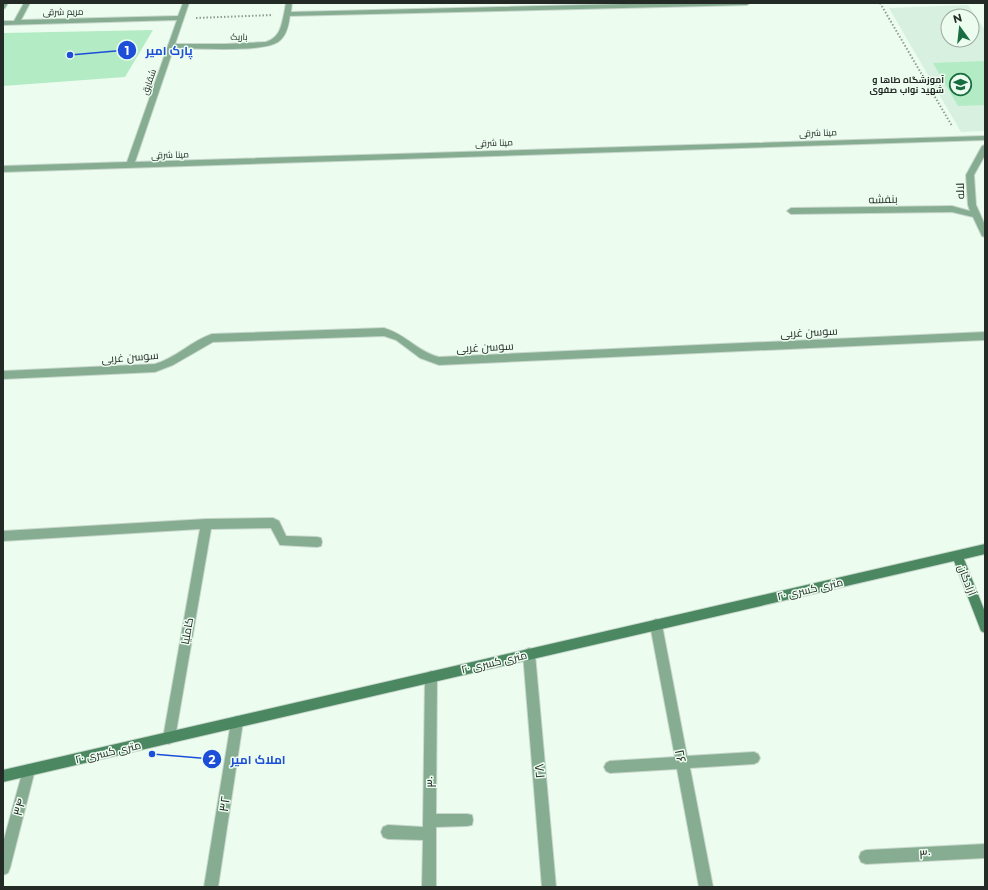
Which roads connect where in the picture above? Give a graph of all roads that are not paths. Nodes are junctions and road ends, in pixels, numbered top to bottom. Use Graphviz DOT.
graph roads {
  1 [pos="5,3"];
  2 [pos="27,3"];
  3 [pos="186,3"];
  4 [pos="289,3"];
  5 [pos="748,3"];
  6 [pos="3,8"];
  7 [pos="287,14"];
  8 [pos="182,18"];
  9 [pos="18,22"];
  10 [pos="3,23"];
  11 [pos="171,46"];
  12 [pos="985,138"];
  13 [pos="985,148"];
  14 [pos="130,166"];
  15 [pos="3,169"];
  16 [pos="790,211"];
  17 [pos="976,215"];
  18 [pos="985,234"];
  19 [pos="985,336"];
  20 [pos="3,375"];
  21 [pos="206,524"];
  22 [pos="3,536"];
  23 [pos="317,542"];
  24 [pos="985,549"];
  25 [pos="957,555"];
  26 [pos="656,625"];
  27 [pos="985,627"];
  28 [pos="529,654"];
  29 [pos="431,677"];
  30 [pos="237,722"];
  31 [pos="169,738"];
  32 [pos="754,758"];
  33 [pos="683,762"];
  34 [pos="610,767"];
  35 [pos="29,770"];
  36 [pos="3,776"];
  37 [pos="467,820"];
  38 [pos="430,821"];
  39 [pos="388,832"];
  40 [pos="430,834"];
  41 [pos="985,851"];
  42 [pos="866,857"];
  43 [pos="3,868"];
  44 [pos="211,887"];
  45 [pos="429,887"];
  46 [pos="549,887"];
  47 [pos="706,887"];
  1 -- 6 [label="street"];
  2 -- 9 [label="street"];
  3 -- 8 [label="street, شقایق"];
  4 -- 7 [label="street, باریک"];
  5 -- 7 [label="street"];
  7 -- 11 [label="street, باریک"];
  8 -- 9 [label="street, مریم شرقی"];
  8 -- 11 [label="street, شقایق"];
  9 -- 10 [label="street, مریم شرقی"];
  11 -- 14 [label="street, شقایق"];
  12 -- 14 [label="street, مینا شرقی"];
  13 -- 17 [label="street, لاله"];
  14 -- 15 [label="street, مینا شرقی"];
  16 -- 17 [label="street, بنفشه"];
  17 -- 18 [label="street, لاله"];
  19 -- 20 [label="street, سوسن غربی"];
  21 -- 22 [label="street"];
  21 -- 23 [label="street"];
  21 -- 31 [label="street, کاملیا"];
  24 -- 25 [label="main road, ۲۰ متری کسری"];
  25 -- 26 [label="main road, ۲۰ متری کسری"];
  25 -- 27 [label="main road, آزادگان"];
  26 -- 28 [label="main road, ۲۰ متری کسری"];
  26 -- 33 [label="street, ۲۶"];
  28 -- 29 [label="main road, ۲۰ متری کسری"];
  28 -- 46 [label="street, ۲۸"];
  29 -- 30 [label="main road, ۲۰ متری کسری"];
  29 -- 38 [label="street, ۳۰"];
  30 -- 31 [label="main road, ۲۰ متری کسری"];
  30 -- 44 [label="street, ۳۲"];
  31 -- 35 [label="main road, ۲۰ متری کسری"];
  32 -- 33 [label="street"];
  33 -- 34 [label="street"];
  33 -- 47 [label="street, ۲۶"];
  35 -- 36 [label="main road, ۲۰ متری کسری"];
  35 -- 43 [label="street, ۳۴"];
  37 -- 38 [label="street"];
  38 -- 40 [label="street, ۳۰"];
  39 -- 40 [label="street"];
  40 -- 45 [label="street, ۳۰"];
  41 -- 42 [label="street, ۳۰"];
}
